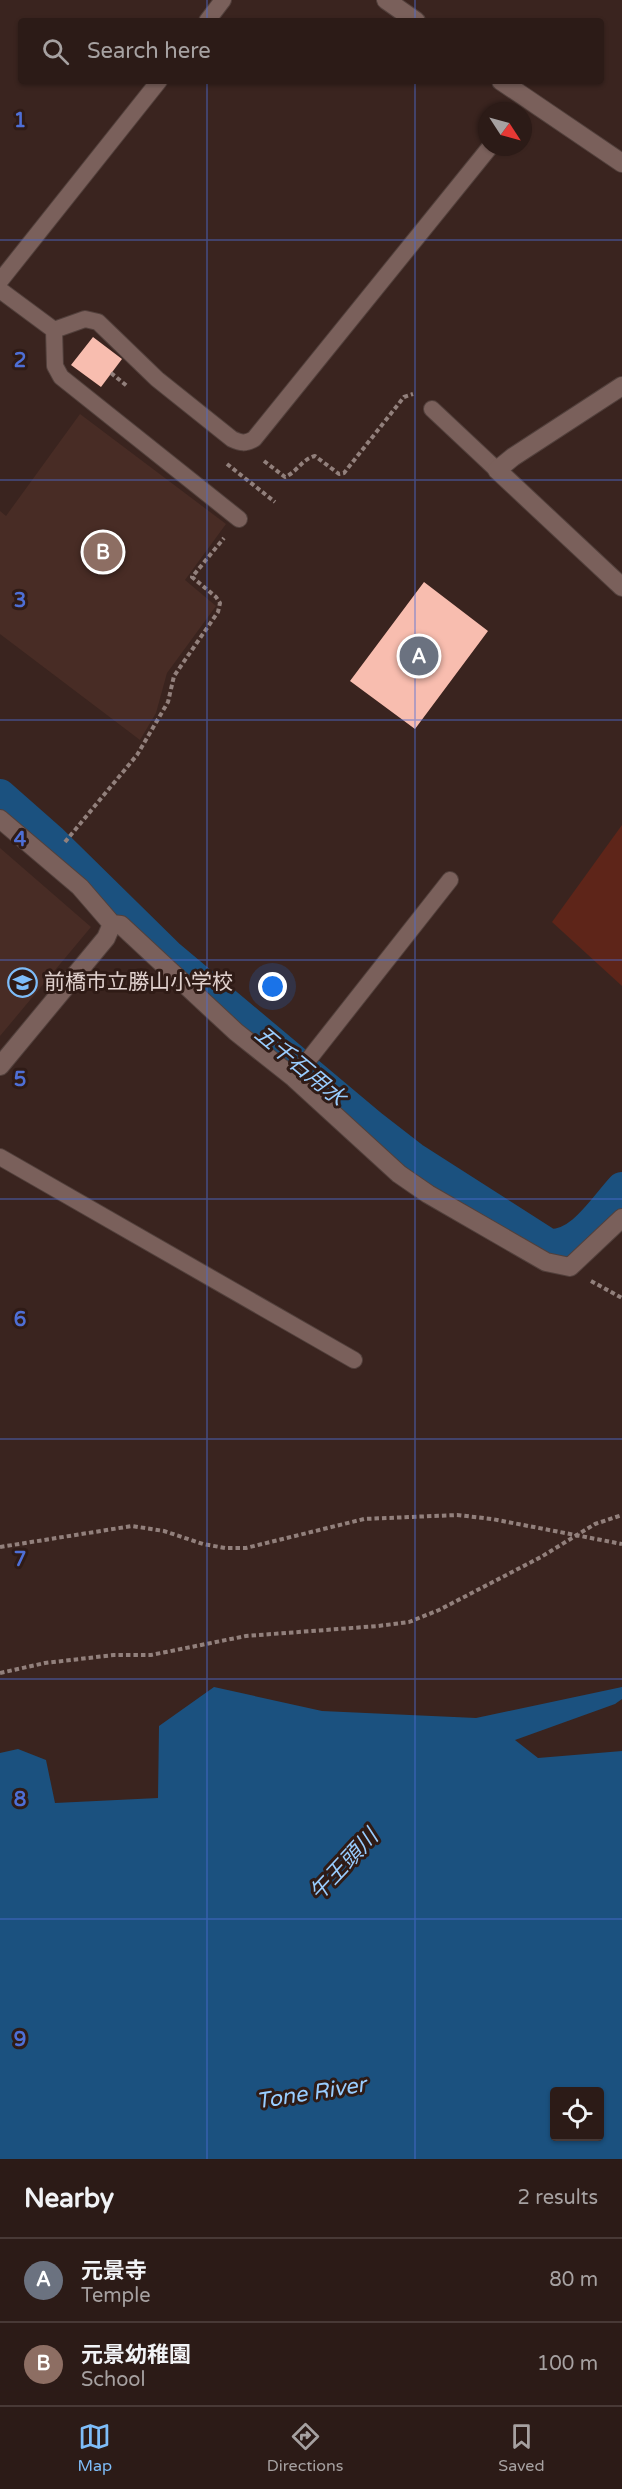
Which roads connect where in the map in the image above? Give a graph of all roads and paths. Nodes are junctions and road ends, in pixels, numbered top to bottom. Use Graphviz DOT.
graph roads {
  1 [pos="223,0"];
  2 [pos="386,0"];
  3 [pos="209,18"];
  4 [pos="412,18"];
  5 [pos="157,84"];
  6 [pos="504,84"];
  7 [pos="520,102"];
  8 [pos="532,110"];
  9 [pos="483,156"];
  10 [pos="622,163"];
  11 [pos="0,281"];
  12 [pos="0,291"];
  13 [pos="54,330"];
  14 [pos="622,386"];
  15 [pos="432,409"];
  16 [pos="247,443"];
  17 [pos="497,470"];
  18 [pos="239,519"];
  19 [pos="622,587"];
  20 [pos="0,819"];
  21 [pos="66,840"];
  22 [pos="450,880"];
  23 [pos="112,924"];
  24 [pos="0,1065"];
  25 [pos="294,1078"];
  26 [pos="0,1157"];
  27 [pos="622,1218"];
  28 [pos="570,1267"];
  29 [pos="622,1298"];
  30 [pos="354,1360"];
  31 [pos="622,1515"];
  32 [pos="574,1535"];
  33 [pos="622,1544"];
  34 [pos="0,1547"];
  35 [pos="0,1673"];
  1 -- 3 [label="lane"];
  2 -- 4 [label="street"];
  5 -- 11 [label="lane"];
  6 -- 7 [label="street"];
  8 -- 10 [label="street"];
  9 -- 16 [label="lane"];
  12 -- 13 [label="lane"];
  13 -- 16 [label="lane"];
  13 -- 18 [label="lane"];
  14 -- 17 [label="street"];
  15 -- 16 [label="path"];
  15 -- 17 [label="lane"];
  17 -- 19 [label="street"];
  18 -- 21 [label="path"];
  20 -- 23 [label="street"];
  22 -- 25 [label="lane"];
  23 -- 24 [label="street"];
  23 -- 25 [label="street"];
  25 -- 28 [label="street"];
  26 -- 30 [label="lane"];
  27 -- 28 [label="street"];
  28 -- 29 [label="path"];
  31 -- 32 [label="path"];
  32 -- 33 [label="path"];
  32 -- 34 [label="path"];
  32 -- 35 [label="path"];
}
